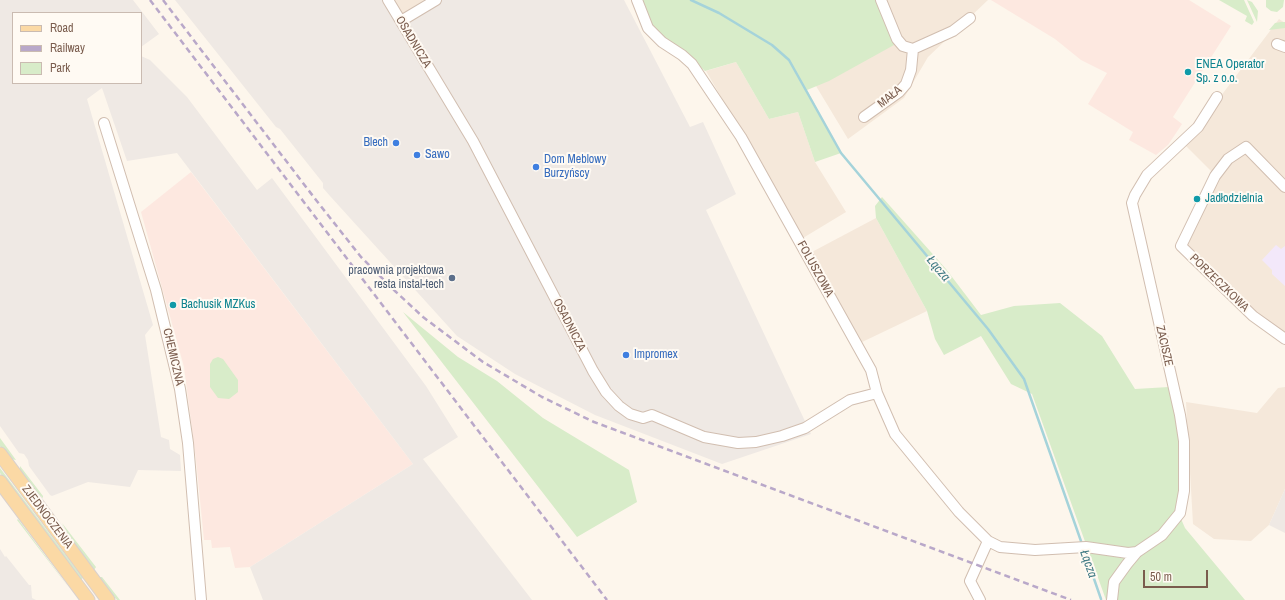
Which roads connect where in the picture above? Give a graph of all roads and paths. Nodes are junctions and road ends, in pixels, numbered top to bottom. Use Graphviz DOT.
graph roads {
  1 [pos="388,0"];
  2 [pos="436,0"];
  3 [pos="637,0"];
  4 [pos="882,0"];
  5 [pos="970,18"];
  6 [pos="401,21"];
  7 [pos="913,49"];
  8 [pos="1217,97"];
  9 [pos="864,117"];
  10 [pos="104,123"];
  11 [pos="1285,187"];
  12 [pos="1285,339"];
  13 [pos="877,393"];
  14 [pos="0,454"];
  15 [pos="0,482"];
  16 [pos="988,541"];
  17 [pos="1137,552"];
  18 [pos="94,580"];
  19 [pos="88,600"];
  20 [pos="99,600"];
  21 [pos="108,600"];
  22 [pos="201,600"];
  23 [pos="980,600"];
  24 [pos="1112,600"];
  1 -- 6 [label="street, OSADNICZA"];
  2 -- 6 [label="street"];
  3 -- 13 [label="street, FOLUSZOWA"];
  4 -- 7 [label="street"];
  5 -- 7 [label="street"];
  6 -- 13 [label="street, OSADNICZA"];
  7 -- 9 [label="street, MAŁA"];
  8 -- 17 [label="street, ZACISZE"];
  10 -- 22 [label="street, CHEMICZNA"];
  11 -- 12 [label="street, PORZECZKOWA"];
  13 -- 16 [label="street, FOLUSZOWA"];
  14 -- 18 [label="main road, ZJEDNOCZENIA"];
  15 -- 19 [label="main road, ZJEDNOCZENIA"];
  16 -- 17 [label="street, FOLUSZOWA"];
  16 -- 23 [label="street"];
  17 -- 24 [label="street, ZACISZE"];
  18 -- 20 [label="street, ZJEDNOCZENIA"];
  18 -- 21 [label="main road, ZJEDNOCZENIA"];
}
